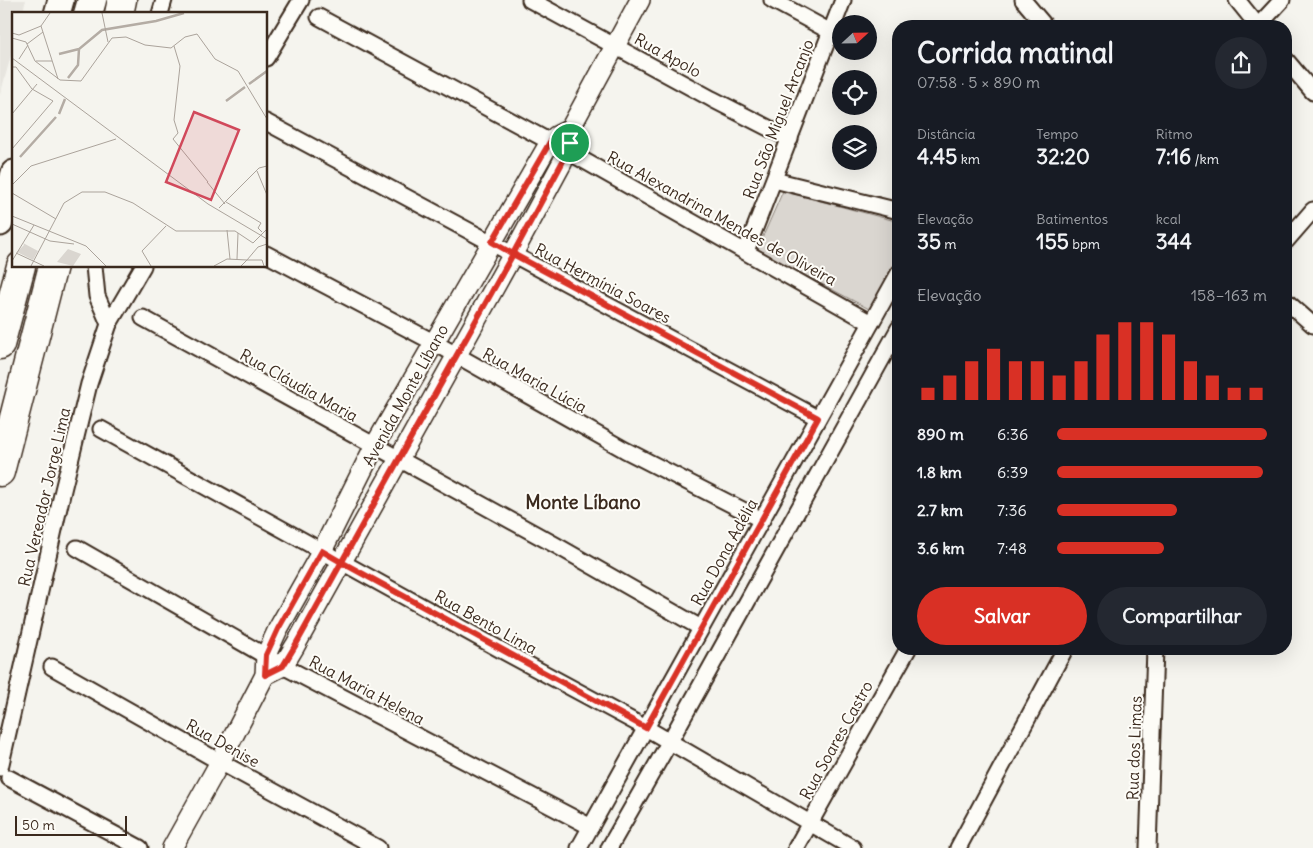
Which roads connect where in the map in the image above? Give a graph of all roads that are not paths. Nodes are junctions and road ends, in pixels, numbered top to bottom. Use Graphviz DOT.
graph roads {
  1 [pos="301,0"];
  2 [pos="530,0"];
  3 [pos="640,0"];
  4 [pos="772,0"];
  5 [pos="843,0"];
  6 [pos="1023,0"];
  7 [pos="1237,0"];
  8 [pos="1282,0"];
  9 [pos="319,17"];
  10 [pos="1040,20"];
  11 [pos="1253,20"];
  12 [pos="1264,20"];
  13 [pos="831,32"];
  14 [pos="615,46"];
  15 [pos="268,55"];
  16 [pos="1292,67"];
  17 [pos="1313,92"];
  18 [pos="268,123"];
  19 [pos="570,129"];
  20 [pos="790,138"];
  21 [pos="550,142"];
  22 [pos="568,151"];
  23 [pos="12,180"];
  24 [pos="774,180"];
  25 [pos="892,209"];
  26 [pos="1313,210"];
  27 [pos="0,222"];
  28 [pos="1292,234"];
  29 [pos="492,242"];
  30 [pos="746,251"];
  31 [pos="513,254"];
  32 [pos="268,255"];
  33 [pos="20,268"];
  34 [pos="52,268"];
  35 [pos="94,268"];
  36 [pos="142,268"];
  37 [pos="892,286"];
  38 [pos="1292,306"];
  39 [pos="142,318"];
  40 [pos="871,323"];
  41 [pos="109,324"];
  42 [pos="1313,325"];
  43 [pos="892,341"];
  44 [pos="434,343"];
  45 [pos="0,345"];
  46 [pos="456,356"];
  47 [pos="818,418"];
  48 [pos="101,429"];
  49 [pos="374,447"];
  50 [pos="398,460"];
  51 [pos="0,472"];
  52 [pos="762,520"];
  53 [pos="77,548"];
  54 [pos="322,551"];
  55 [pos="341,562"];
  56 [pos="701,628"];
  57 [pos="266,655"];
  58 [pos="905,655"];
  59 [pos="1063,655"];
  60 [pos="1155,655"];
  61 [pos="283,666"];
  62 [pos="52,667"];
  63 [pos="265,675"];
  64 [pos="646,728"];
  65 [pos="670,741"];
  66 [pos="220,762"];
  67 [pos="5,773"];
  68 [pos="810,822"];
  69 [pos="590,827"];
  70 [pos="140,848"];
  71 [pos="172,848"];
  72 [pos="378,848"];
  73 [pos="579,848"];
  74 [pos="609,848"];
  75 [pos="796,848"];
  76 [pos="852,848"];
  77 [pos="958,848"];
  78 [pos="1148,848"];
  1 -- 15 [label="street"];
  2 -- 14 [label="street, Rua Apolo"];
  3 -- 14 [label="street, Avenida Monte Líbano"];
  4 -- 13 [label="street"];
  5 -- 13 [label="street, Rua São Miguel Arcanjo"];
  6 -- 10 [label="street"];
  7 -- 11 [label="street"];
  8 -- 12 [label="street"];
  9 -- 21 [label="street, Rua Alexandrina Mendes de Oliveira"];
  13 -- 20 [label="street, Rua São Miguel Arcanjo"];
  14 -- 19 [label="street, Avenida Monte Líbano"];
  14 -- 20 [label="street, Rua Apolo"];
  16 -- 17 [label="street"];
  18 -- 29 [label="street, Rua Hermínia Soares"];
  19 -- 21 [label="street, Avenida Monte Líbano"];
  19 -- 22 [label="street, Avenida Monte Líbano"];
  20 -- 24 [label="street, Rua São Miguel Arcanjo"];
  21 -- 22 [label="street, Rua Alexandrina Mendes de Oliveira"];
  21 -- 29 [label="street, Avenida Monte Líbano"];
  22 -- 30 [label="street, Rua Alexandrina Mendes de Oliveira"];
  22 -- 31 [label="street, Avenida Monte Líbano"];
  23 -- 27 [label="highway"];
  24 -- 25 [label="street"];
  24 -- 30 [label="street, Rua São Miguel Arcanjo"];
  26 -- 28 [label="street"];
  29 -- 31 [label="street, Rua Hermínia Soares"];
  29 -- 44 [label="street, Avenida Monte Líbano"];
  30 -- 40 [label="street, Rua Alexandrina Mendes de Oliveira"];
  31 -- 46 [label="street, Avenida Monte Líbano"];
  31 -- 47 [label="street, Rua Hermínia Soares"];
  32 -- 44 [label="street, Rua Maria Lúcia"];
  33 -- 45 [label="highway"];
  34 -- 51 [label="highway"];
  35 -- 41 [label="street"];
  36 -- 41 [label="street, Rua Vereador Jorge Lima"];
  37 -- 40 [label="street, Rua Dona Adélia"];
  38 -- 42 [label="street"];
  39 -- 49 [label="street, Rua Cláudia Maria"];
  40 -- 47 [label="street, Rua Dona Adélia"];
  41 -- 67 [label="street, Rua Vereador Jorge Lima"];
  43 -- 65 [label="street"];
  44 -- 46 [label="street, Rua Maria Lúcia"];
  44 -- 49 [label="street, Avenida Monte Líbano"];
  46 -- 50 [label="street, Avenida Monte Líbano"];
  46 -- 52 [label="street, Rua Maria Lúcia"];
  47 -- 52 [label="street, Rua Dona Adélia"];
  48 -- 54 [label="street, Rua Bento Lima"];
  49 -- 50 [label="street, Rua Cláudia Maria"];
  49 -- 54 [label="street, Avenida Monte Líbano"];
  50 -- 55 [label="street, Avenida Monte Líbano"];
  50 -- 56 [label="street, Rua Cláudia Maria"];
  52 -- 56 [label="street, Rua Dona Adélia"];
  53 -- 57 [label="street, Rua Maria Helena"];
  54 -- 55 [label="street, Rua Bento Lima"];
  54 -- 57 [label="street, Avenida Monte Líbano"];
  55 -- 61 [label="street, Avenida Monte Líbano"];
  55 -- 64 [label="street, Rua Bento Lima"];
  56 -- 64 [label="street, Rua Dona Adélia"];
  57 -- 61 [label="street, Rua Maria Helena"];
  57 -- 63 [label="street, Avenida Monte Líbano"];
  58 -- 68 [label="street, Rua Soares Castro"];
  59 -- 77 [label="street"];
  60 -- 78 [label="street, Rua dos Limas"];
  61 -- 63 [label="street"];
  61 -- 69 [label="street, Rua Maria Helena"];
  62 -- 66 [label="street, Rua Denise"];
  63 -- 66 [label="street, Avenida Monte Líbano"];
  64 -- 65 [label="street, Rua Bento Lima"];
  64 -- 69 [label="street, Rua Dona Adélia"];
  65 -- 68 [label="street, Rua Bento Lima"];
  65 -- 74 [label="street"];
  66 -- 71 [label="street, Avenida Monte Líbano"];
  66 -- 72 [label="street, Rua Denise"];
  67 -- 70 [label="street"];
  68 -- 75 [label="street, Rua Soares Castro"];
  68 -- 76 [label="street, Rua Bento Lima"];
  69 -- 73 [label="street, Rua Dona Adélia"];
}
